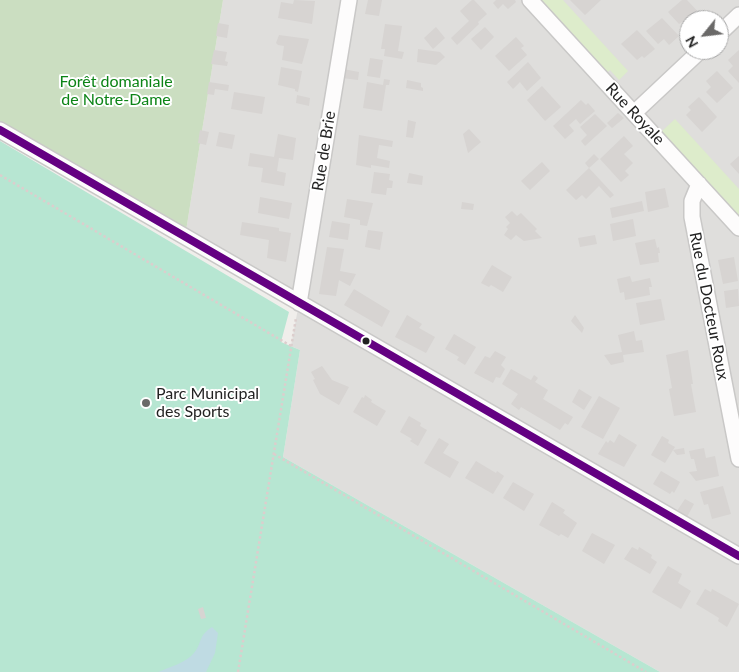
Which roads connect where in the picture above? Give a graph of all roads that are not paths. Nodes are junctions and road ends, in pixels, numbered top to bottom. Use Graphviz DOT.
graph roads {
  1 [pos="349,0"];
  2 [pos="530,0"];
  3 [pos="739,15"];
  4 [pos="729,24"];
  5 [pos="691,60"];
  6 [pos="634,113"];
  7 [pos="0,130"];
  8 [pos="699,184"];
  9 [pos="739,228"];
  10 [pos="299,303"];
  11 [pos="739,459"];
  12 [pos="739,556"];
  1 -- 10 [label="street, Rue de Brie"];
  2 -- 6 [label="street, Rue Royale"];
  3 -- 4 [label="street"];
  5 -- 6 [label="street"];
  6 -- 8 [label="street, Rue Royale"];
  7 -- 10 [label="street"];
  8 -- 9 [label="street, Rue Royale"];
  8 -- 11 [label="street, Rue du Docteur Roux"];
  10 -- 12 [label="street"];
}
